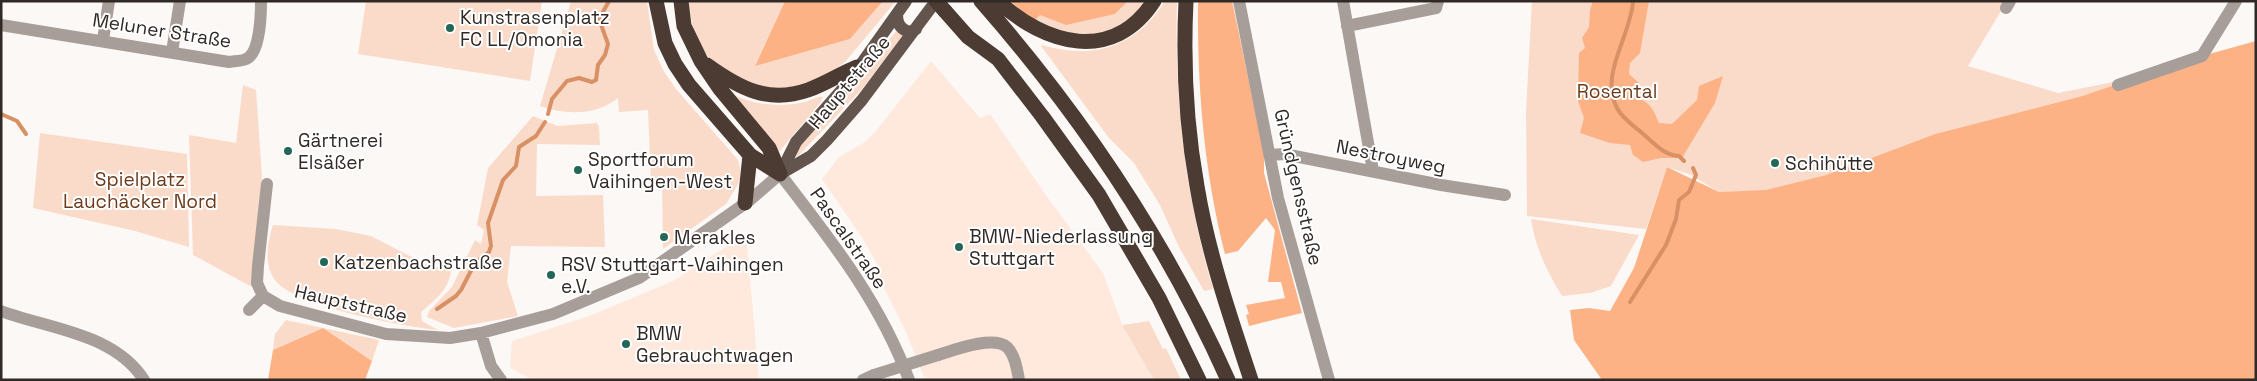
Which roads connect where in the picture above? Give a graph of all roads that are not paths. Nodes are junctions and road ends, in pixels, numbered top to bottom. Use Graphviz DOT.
graph roads {
  1 [pos="109,1"];
  2 [pos="180,1"];
  3 [pos="261,1"];
  4 [pos="656,1"];
  5 [pos="681,1"];
  6 [pos="906,1"];
  7 [pos="981,1"];
  8 [pos="998,1"];
  9 [pos="1154,1"];
  10 [pos="1186,1"];
  11 [pos="1239,1"];
  12 [pos="1343,1"];
  13 [pos="1438,1"];
  14 [pos="2236,1"];
  15 [pos="940,6"];
  16 [pos="897,14"];
  17 [pos="1,25"];
  18 [pos="1347,26"];
  19 [pos="916,29"];
  20 [pos="103,40"];
  21 [pos="172,52"];
  22 [pos="701,61"];
  23 [pos="857,67"];
  24 [pos="2118,85"];
  25 [pos="750,155"];
  26 [pos="1271,155"];
  27 [pos="1373,171"];
  28 [pos="780,174"];
  29 [pos="267,184"];
  30 [pos="1505,195"];
  31 [pos="745,203"];
  32 [pos="263,296"];
  33 [pos="249,310"];
  34 [pos="1,311"];
  35 [pos="481,333"];
  36 [pos="868,378"];
  37 [pos="144,380"];
  38 [pos="501,380"];
  39 [pos="909,380"];
  40 [pos="1019,380"];
  41 [pos="1199,380"];
  42 [pos="1228,380"];
  43 [pos="1251,380"];
  44 [pos="1329,380"];
  1 -- 20 [label="street"];
  2 -- 21 [label="street"];
  3 -- 21 [label="street, Meluner Straße"];
  4 -- 25 [label="highway"];
  5 -- 22 [label="highway"];
  6 -- 16 [label="main road, Hauptstraße"];
  7 -- 42 [label="highway"];
  8 -- 9 [label="highway"];
  10 -- 43 [label="highway"];
  11 -- 26 [label="street, Gründgensstraße"];
  12 -- 18 [label="street"];
  13 -- 18 [label="street"];
  14 -- 24 [label="street"];
  15 -- 19 [label="main road, Hauptstraße"];
  15 -- 41 [label="highway"];
  16 -- 19 [label="main road"];
  16 -- 23 [label="main road, Hauptstraße"];
  17 -- 20 [label="street, Meluner Straße"];
  18 -- 27 [label="street"];
  19 -- 28 [label="main road, Hauptstraße"];
  20 -- 21 [label="street, Meluner Straße"];
  22 -- 23 [label="highway"];
  22 -- 28 [label="highway"];
  23 -- 28 [label="main road, Hauptstraße"];
  25 -- 28 [label="highway"];
  25 -- 31 [label="highway"];
  26 -- 27 [label="street, Nestroyweg"];
  26 -- 44 [label="street, Gründgensstraße"];
  27 -- 30 [label="street, Nestroyweg"];
  28 -- 31 [label="street, Hauptstraße"];
  28 -- 39 [label="street, Pascalstraße"];
  29 -- 32 [label="street"];
  31 -- 35 [label="street, Hauptstraße"];
  32 -- 33 [label="street"];
  32 -- 35 [label="street, Hauptstraße"];
  34 -- 37 [label="street"];
  35 -- 38 [label="street"];
  36 -- 40 [label="street, bridge"];
}
